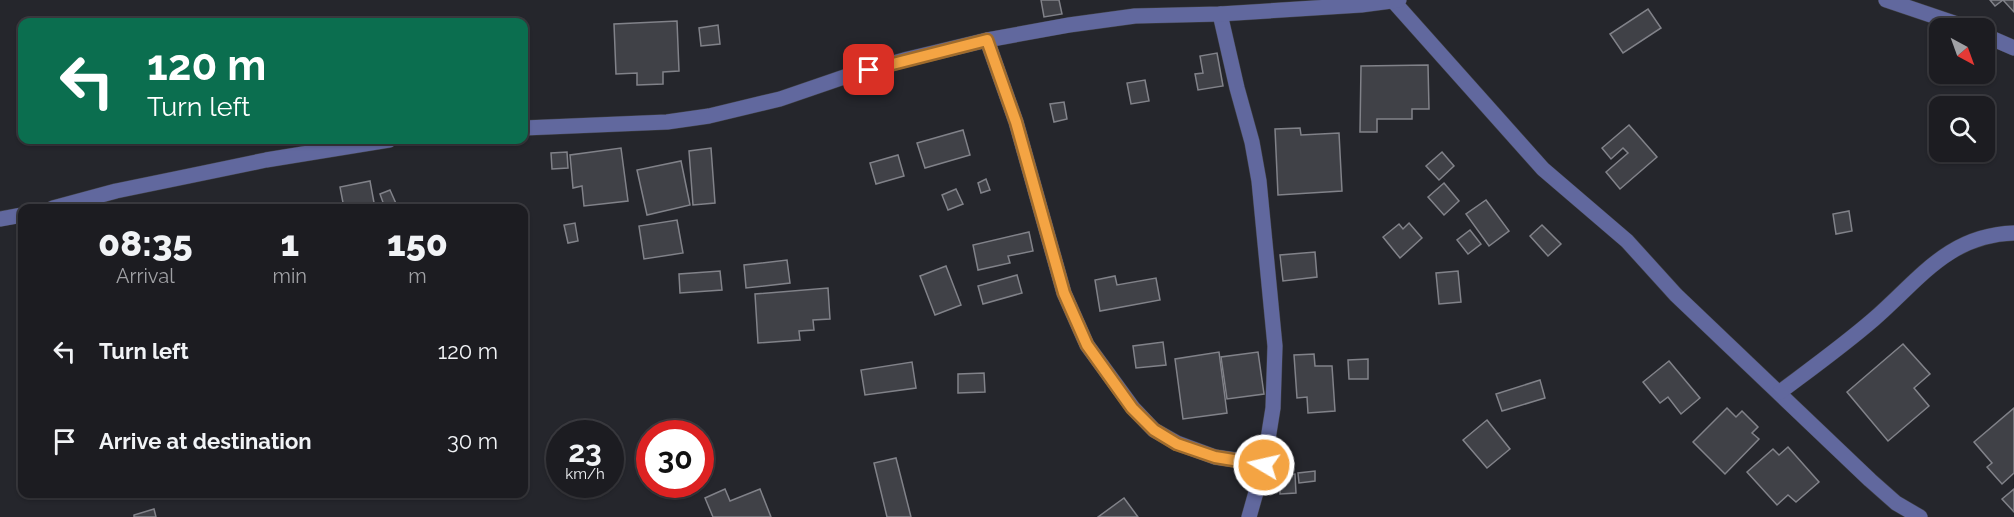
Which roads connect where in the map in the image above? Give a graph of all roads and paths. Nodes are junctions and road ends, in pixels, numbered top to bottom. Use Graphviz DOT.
graph roads {
  1 [pos="1886,0"];
  2 [pos="1396,1"];
  3 [pos="1220,14"];
  4 [pos="1939,18"];
  5 [pos="987,40"];
  6 [pos="1995,40"];
  7 [pos="2014,48"];
  8 [pos="528,128"];
  9 [pos="364,144"];
  10 [pos="68,204"];
  11 [pos="18,216"];
  12 [pos="0,219"];
  13 [pos="2014,232"];
  14 [pos="1780,392"];
  15 [pos="1264,465"];
  16 [pos="1249,517"];
  17 [pos="1920,517"];
  1 -- 4 [label="street"];
  2 -- 3 [label="street"];
  2 -- 14 [label="street"];
  3 -- 5 [label="street"];
  3 -- 15 [label="street"];
  5 -- 8 [label="street"];
  5 -- 15 [label="street"];
  6 -- 7 [label="street"];
  9 -- 10 [label="street"];
  11 -- 12 [label="street"];
  13 -- 14 [label="street"];
  14 -- 17 [label="street"];
  15 -- 16 [label="street"];
}
